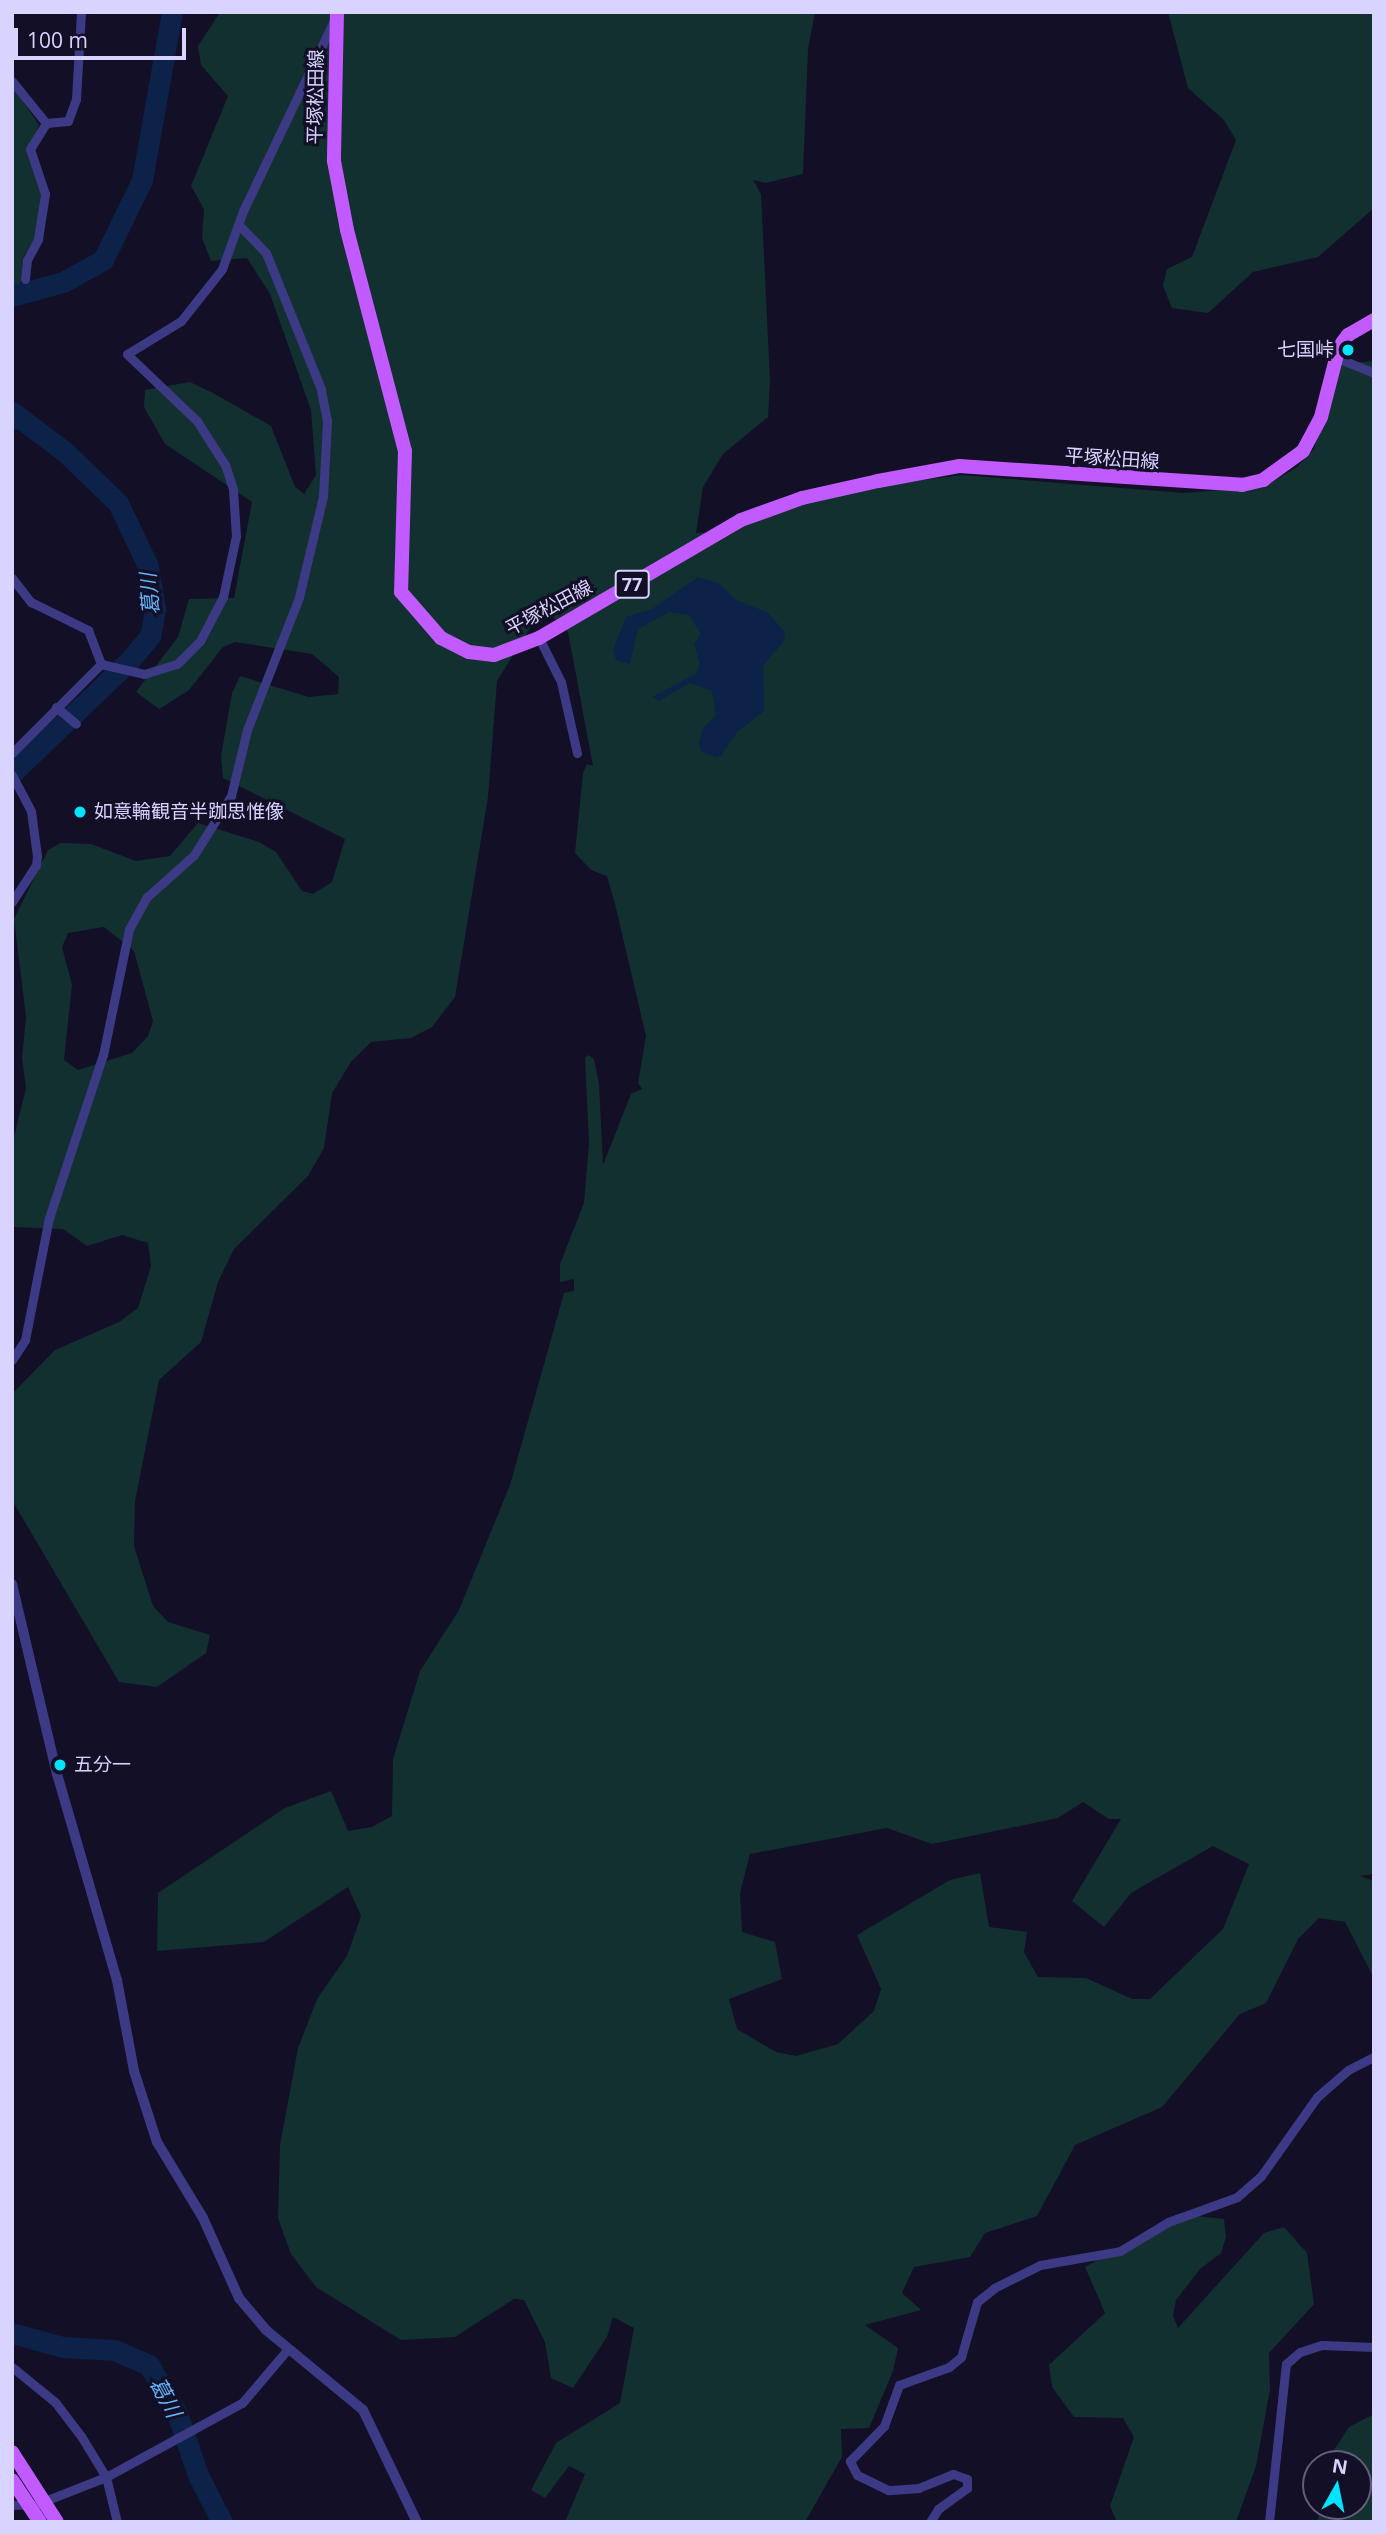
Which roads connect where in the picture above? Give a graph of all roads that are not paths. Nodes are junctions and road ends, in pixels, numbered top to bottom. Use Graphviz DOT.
graph roads {
  1 [pos="81,12"];
  2 [pos="337,13"];
  3 [pos="12,81"];
  4 [pos="46,123"];
  5 [pos="239,225"];
  6 [pos="25,279"];
  7 [pos="1374,320"];
  8 [pos="1335,357"];
  9 [pos="1374,373"];
  10 [pos="12,578"];
  11 [pos="539,638"];
  12 [pos="104,665"];
  13 [pos="56,707"];
  14 [pos="76,724"];
  15 [pos="12,753"];
  16 [pos="578,753"];
  17 [pos="14,780"];
  18 [pos="12,902"];
  19 [pos="12,1360"];
  20 [pos="12,1584"];
  21 [pos="1374,2057"];
  22 [pos="1374,2347"];
  23 [pos="288,2349"];
  24 [pos="12,2367"];
  25 [pos="12,2452"];
  26 [pos="106,2477"];
  27 [pos="12,2480"];
  28 [pos="12,2505"];
  29 [pos="40,2522"];
  30 [pos="57,2522"];
  31 [pos="117,2522"];
  32 [pos="417,2522"];
  33 [pos="930,2522"];
  34 [pos="1269,2522"];
  1 -- 4 [label="street"];
  2 -- 5 [label="street"];
  2 -- 11 [label="main road, 平塚松田線 / 77"];
  3 -- 4 [label="street"];
  4 -- 6 [label="street"];
  5 -- 12 [label="street"];
  5 -- 19 [label="street"];
  7 -- 8 [label="main road, 平塚松田線 / 77"];
  8 -- 9 [label="street"];
  8 -- 11 [label="main road, 平塚松田線 / 77"];
  10 -- 12 [label="street"];
  11 -- 16 [label="street"];
  12 -- 13 [label="street"];
  13 -- 14 [label="street"];
  13 -- 15 [label="street"];
  17 -- 18 [label="street"];
  20 -- 23 [label="street"];
  21 -- 33 [label="street"];
  22 -- 34 [label="street"];
  23 -- 26 [label="street"];
  23 -- 32 [label="street"];
  24 -- 26 [label="street"];
  25 -- 30 [label="main road"];
  26 -- 28 [label="street"];
  26 -- 31 [label="street"];
  27 -- 29 [label="main road"];
}
